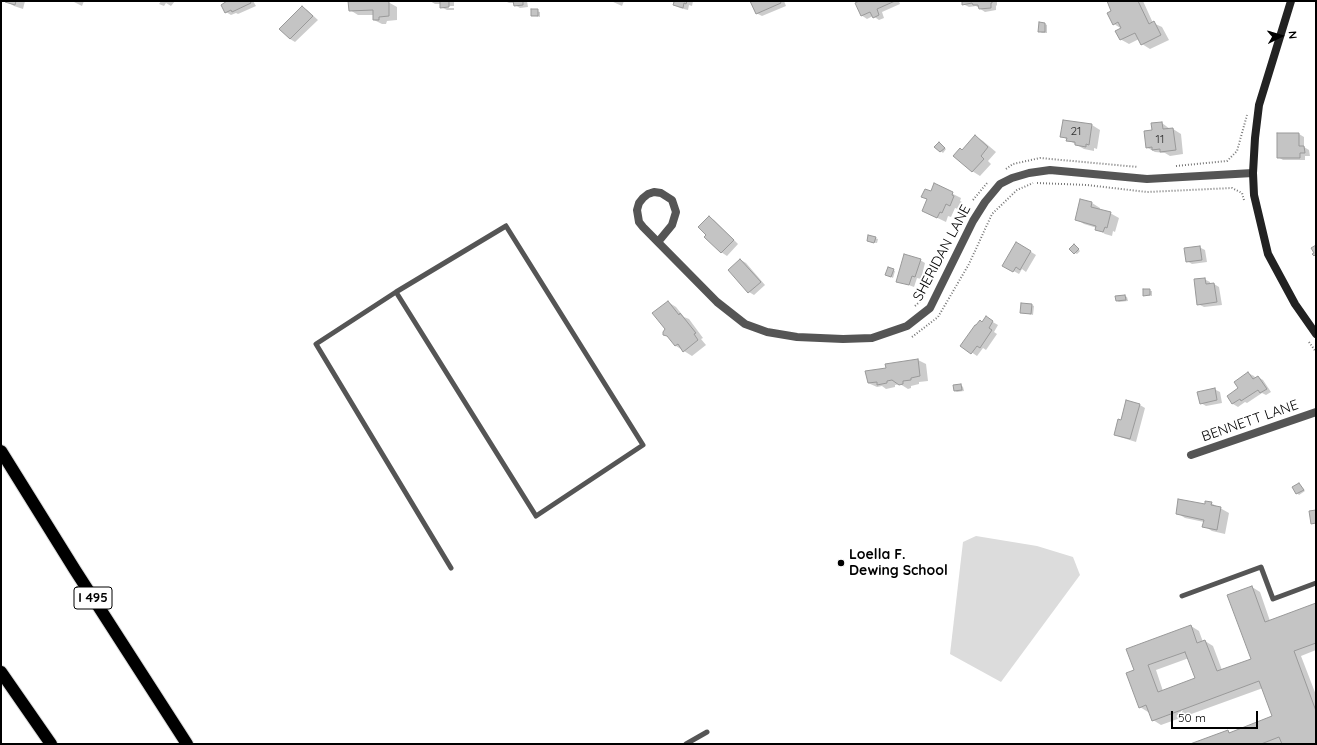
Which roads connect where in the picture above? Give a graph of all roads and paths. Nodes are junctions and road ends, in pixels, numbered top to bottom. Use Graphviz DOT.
graph roads {
  1 [pos="1291,1"];
  2 [pos="1248,109"];
  3 [pos="1175,166"];
  4 [pos="1138,167"];
  5 [pos="1001,172"];
  6 [pos="1253,173"];
  7 [pos="990,181"];
  8 [pos="1245,201"];
  9 [pos="970,205"];
  10 [pos="658,242"];
  11 [pos="396,292"];
  12 [pos="928,293"];
  13 [pos="913,308"];
  14 [pos="1316,334"];
  15 [pos="912,337"];
  16 [pos="1308,341"];
  17 [pos="1316,352"];
  18 [pos="1316,412"];
  19 [pos="1,451"];
  20 [pos="1192,455"];
  21 [pos="451,568"];
  22 [pos="1316,583"];
  23 [pos="1182,596"];
  24 [pos="1,672"];
  25 [pos="707,732"];
  26 [pos="51,744"];
  27 [pos="187,744"];
  28 [pos="686,744"];
  1 -- 6 [label="main road"];
  2 -- 3 [label="path"];
  4 -- 5 [label="path"];
  6 -- 10 [label="street, SHERIDAN LANE"];
  6 -- 14 [label="main road"];
  7 -- 9 [label="path"];
  8 -- 15 [label="path"];
  10 -- 10 [label="street, SHERIDAN LANE"];
  11 -- 11 [label="lane"];
  11 -- 21 [label="lane"];
  12 -- 13 [label="path"];
  16 -- 17 [label="path"];
  18 -- 20 [label="street, BENNETT LANE"];
  19 -- 27 [label="highway, I 495"];
  22 -- 23 [label="lane"];
  24 -- 26 [label="highway"];
  25 -- 28 [label="lane"];
}
